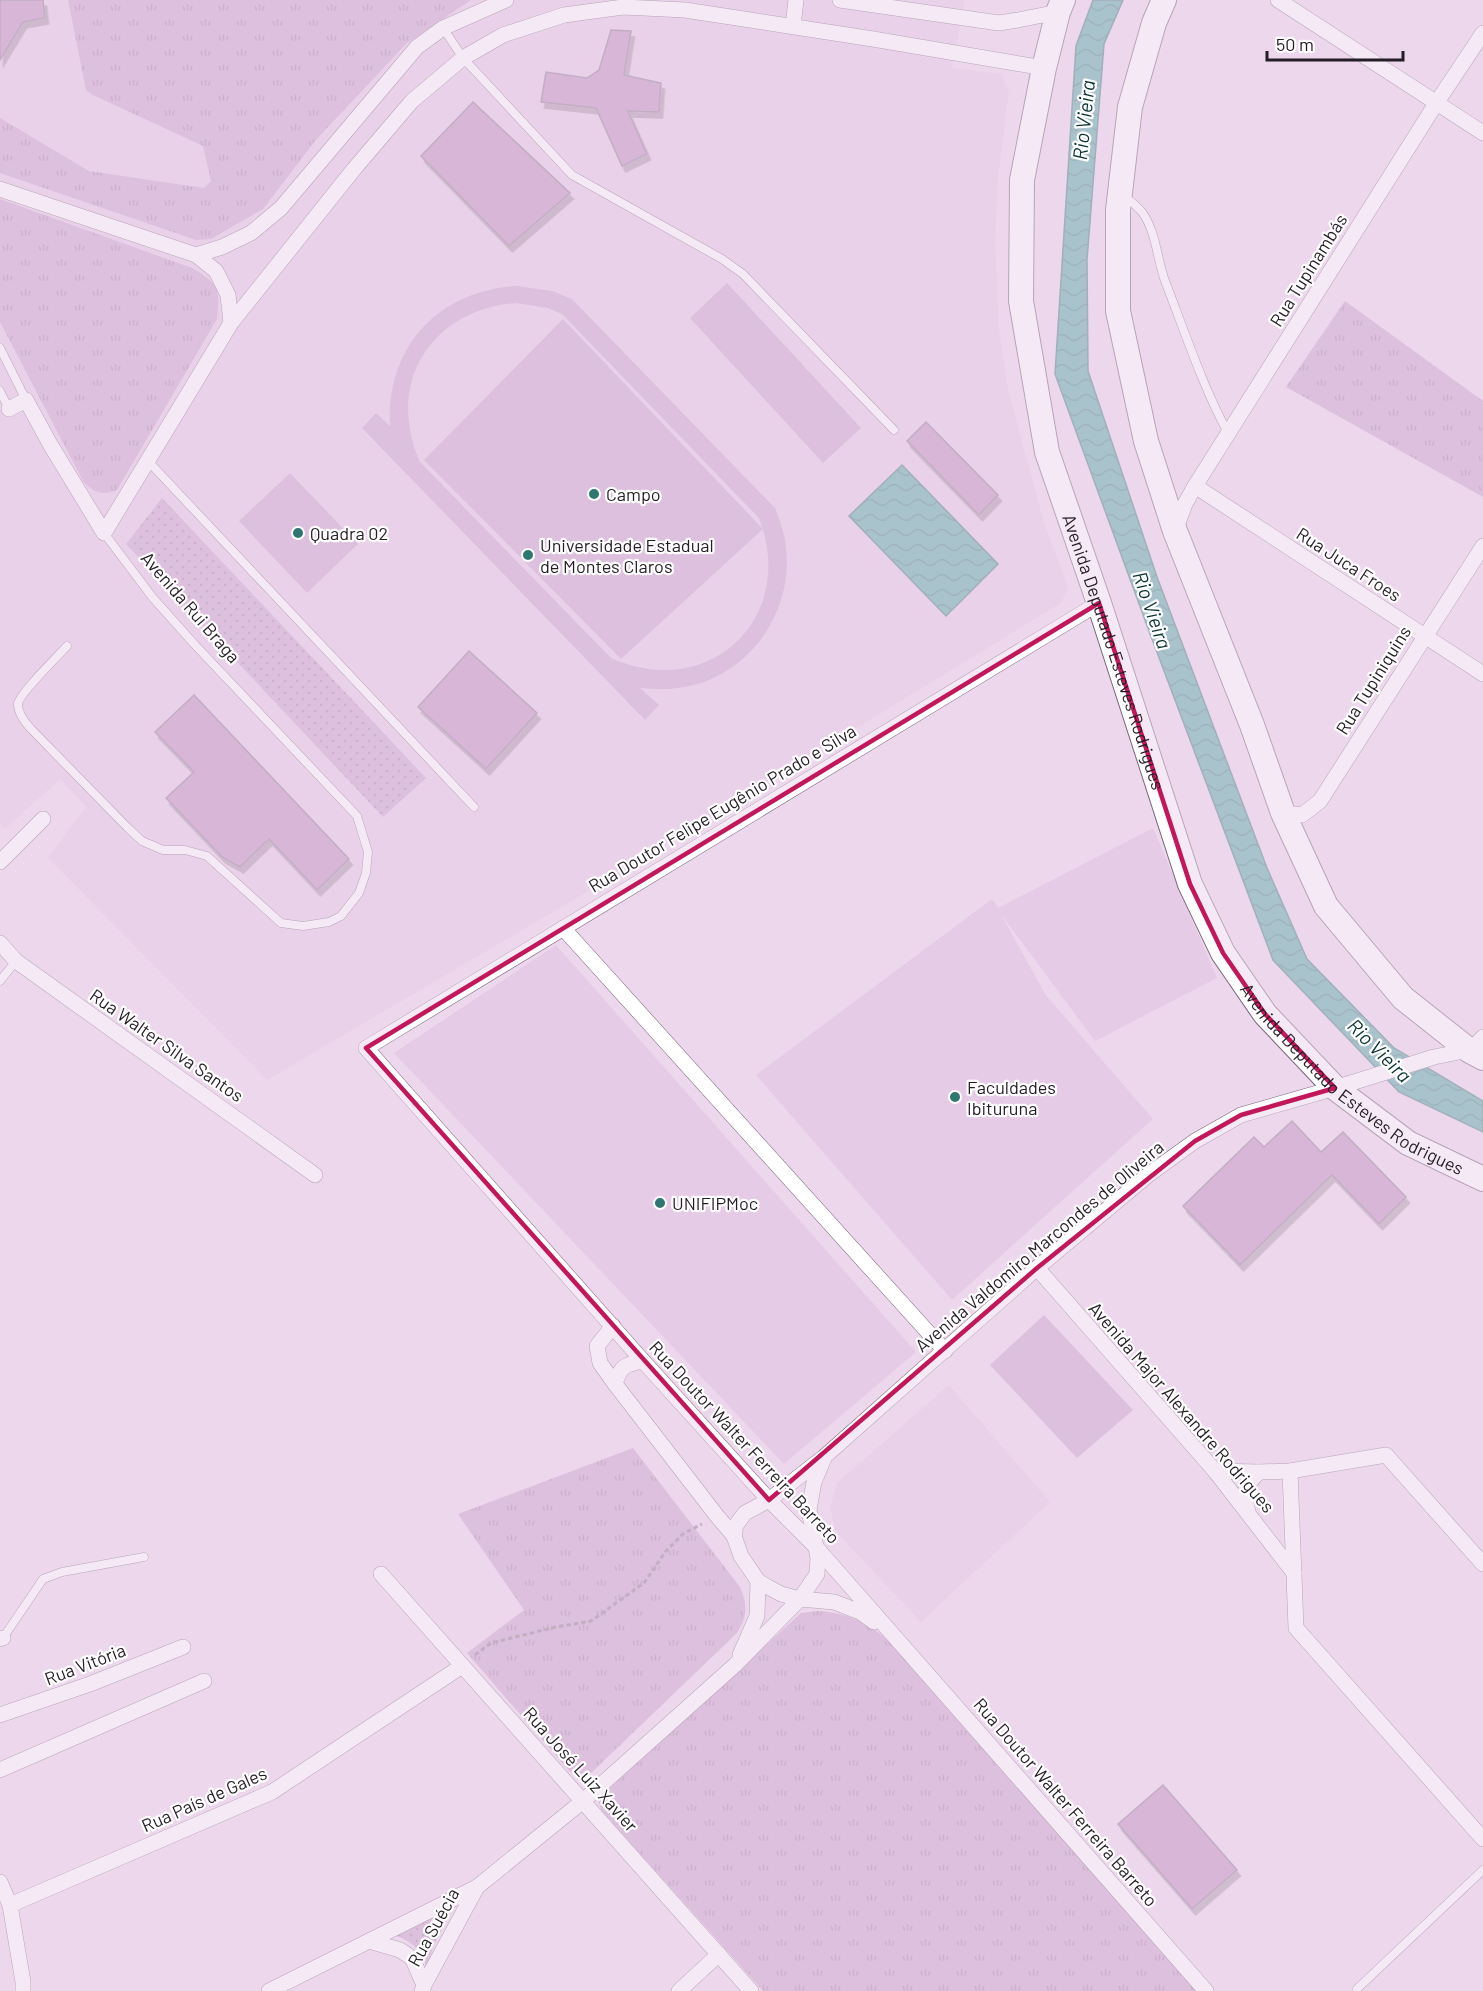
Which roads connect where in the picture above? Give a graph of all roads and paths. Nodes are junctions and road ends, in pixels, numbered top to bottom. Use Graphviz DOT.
graph roads {
  1 [pos="506,0"];
  2 [pos="796,0"];
  3 [pos="840,0"];
  4 [pos="1164,0"];
  5 [pos="1278,0"];
  6 [pos="1061,6"];
  7 [pos="793,26"];
  8 [pos="443,28"];
  9 [pos="1483,33"];
  10 [pos="463,58"];
  11 [pos="1044,68"];
  12 [pos="1437,102"];
  13 [pos="1483,133"];
  14 [pos="0,189"];
  15 [pos="1120,191"];
  16 [pos="196,255"];
  17 [pos="231,323"];
  18 [pos="0,348"];
  19 [pos="0,391"];
  20 [pos="26,400"];
  21 [pos="9,409"];
  22 [pos="894,430"];
  23 [pos="1228,433"];
  24 [pos="148,461"];
  25 [pos="1195,486"];
  26 [pos="1175,531"];
  27 [pos="104,533"];
  28 [pos="1483,546"];
  29 [pos="1099,603"];
  30 [pos="1424,636"];
  31 [pos="67,646"];
  32 [pos="1483,674"];
  33 [pos="474,807"];
  34 [pos="1283,813"];
  35 [pos="43,819"];
  36 [pos="0,861"];
  37 [pos="563,928"];
  38 [pos="0,944"];
  39 [pos="16,961"];
  40 [pos="0,981"];
  41 [pos="366,1048"];
  42 [pos="1480,1048"];
  43 [pos="1335,1088"];
  44 [pos="315,1175"];
  45 [pos="1483,1179"];
  46 [pos="1037,1268"];
  47 [pos="613,1326"];
  48 [pos="945,1351"];
  49 [pos="643,1361"];
  50 [pos="615,1384"];
  51 [pos="824,1457"];
  52 [pos="1215,1471"];
  53 [pos="1290,1471"];
  54 [pos="1259,1472"];
  55 [pos="769,1500"];
  56 [pos="1248,1512"];
  57 [pos="717,1516"];
  58 [pos="734,1536"];
  59 [pos="815,1546"];
  60 [pos="144,1557"];
  61 [pos="1483,1564"];
  62 [pos="1294,1573"];
  63 [pos="381,1574"];
  64 [pos="758,1581"];
  65 [pos="800,1599"];
  66 [pos="2,1638"];
  67 [pos="896,1638"];
  68 [pos="183,1647"];
  69 [pos="462,1665"];
  70 [pos="735,1665"];
  71 [pos="204,1681"];
  72 [pos="0,1715"];
  73 [pos="0,1770"];
  74 [pos="583,1802"];
  75 [pos="1483,1839"];
  76 [pos="1483,1870"];
  77 [pos="0,1882"];
  78 [pos="477,1887"];
  79 [pos="10,1905"];
  80 [pos="369,1941"];
  81 [pos="719,1954"];
  82 [pos="25,1988"];
  83 [pos="423,1988"];
  84 [pos="1357,1989"];
  85 [pos="269,1991"];
  86 [pos="679,1991"];
  87 [pos="751,1991"];
  88 [pos="1206,1991"];
  1 -- 8 [label="street"];
  2 -- 7 [label="street"];
  3 -- 6 [label="street"];
  4 -- 15 [label="main road"];
  5 -- 12 [label="street"];
  6 -- 11 [label="main road, Avenida Deputado Esteves Rodrigues"];
  7 -- 10 [label="street"];
  7 -- 11 [label="street"];
  8 -- 10 [label="lane"];
  8 -- 16 [label="street"];
  9 -- 12 [label="street, Rua Tupinambás"];
  10 -- 17 [label="street"];
  10 -- 22 [label="lane"];
  11 -- 29 [label="main road, Avenida Deputado Esteves Rodrigues"];
  12 -- 13 [label="street"];
  12 -- 23 [label="street, Rua Tupinambás"];
  14 -- 16 [label="street"];
  15 -- 23 [label="lane"];
  15 -- 26 [label="main road"];
  16 -- 17 [label="street"];
  17 -- 24 [label="street"];
  18 -- 20 [label="lane, Avenida Rui Braga"];
  19 -- 21 [label="lane"];
  20 -- 21 [label="street"];
  20 -- 27 [label="street, Avenida Rui Braga"];
  23 -- 25 [label="street, Rua Tupinambás"];
  24 -- 27 [label="street"];
  24 -- 33 [label="lane"];
  25 -- 26 [label="street, Rua Tupinambás"];
  25 -- 30 [label="street, Rua Juca Froes"];
  26 -- 34 [label="main road"];
  27 -- 31 [label="lane, Avenida Rui Braga"];
  28 -- 30 [label="street, Rua Tupiniquins"];
  29 -- 37 [label="street, Rua Doutor Felipe Eugênio Prado e Silva"];
  29 -- 43 [label="main road, Avenida Deputado Esteves Rodrigues"];
  30 -- 32 [label="street, Rua Juca Froes"];
  30 -- 34 [label="street, Rua Tupiniquins"];
  34 -- 42 [label="main road"];
  35 -- 36 [label="street"];
  37 -- 41 [label="street, Rua Doutor Felipe Eugênio Prado e Silva"];
  37 -- 48 [label="street"];
  38 -- 39 [label="street, Rua Walter Silva Santos"];
  39 -- 40 [label="lane"];
  39 -- 44 [label="street, Rua Walter Silva Santos"];
  41 -- 47 [label="street, Rua Doutor Walter Ferreira Barreto"];
  42 -- 43 [label="street, Avenida Valdomiro Marcondes de Oliveira"];
  43 -- 45 [label="main road, Avenida Deputado Esteves Rodrigues"];
  43 -- 46 [label="street, Avenida Valdomiro Marcondes de Oliveira"];
  46 -- 48 [label="street, Avenida Valdomiro Marcondes de Oliveira"];
  46 -- 52 [label="street, Avenida Major Alexandre Rodrigues"];
  47 -- 49 [label="street, Rua Doutor Walter Ferreira Barreto"];
  47 -- 50 [label="street, Rua Doutor Walter Ferreira Barreto"];
  48 -- 51 [label="street, Avenida Valdomiro Marcondes de Oliveira"];
  49 -- 50 [label="street"];
  49 -- 55 [label="street, Rua Doutor Walter Ferreira Barreto"];
  50 -- 57 [label="street, Rua Doutor Walter Ferreira Barreto"];
  51 -- 55 [label="street, Avenida Valdomiro Marcondes de Oliveira"];
  51 -- 59 [label="street, Avenida Valdomiro Marcondes de Oliveira"];
  52 -- 54 [label="street"];
  52 -- 56 [label="street, Avenida Major Alexandre Rodrigues"];
  53 -- 54 [label="street"];
  53 -- 61 [label="street"];
  53 -- 62 [label="street, Avenida Major Alexandre Rodrigues"];
  54 -- 56 [label="street"];
  55 -- 58 [label="street"];
  55 -- 59 [label="street, Rua Doutor Walter Ferreira Barreto"];
  56 -- 62 [label="street, Avenida Major Alexandre Rodrigues"];
  57 -- 58 [label="street, Rua Doutor Walter Ferreira Barreto"];
  57 -- 69 [label="path"];
  58 -- 64 [label="street, Rua Doutor Walter Ferreira Barreto"];
  59 -- 65 [label="street, Avenida Valdomiro Marcondes de Oliveira"];
  59 -- 67 [label="street, Rua Doutor Walter Ferreira Barreto"];
  60 -- 66 [label="lane"];
  62 -- 75 [label="street, Avenida Major Alexandre Rodrigues"];
  63 -- 69 [label="street, Rua José Luiz Xavier"];
  64 -- 65 [label="street, Rua Doutor Walter Ferreira Barreto"];
  64 -- 70 [label="street, Avenida Valdomiro Marcondes de Oliveira"];
  65 -- 67 [label="street, Rua Doutor Walter Ferreira Barreto"];
  65 -- 70 [label="street, Avenida Valdomiro Marcondes de Oliveira"];
  67 -- 88 [label="street, Rua Doutor Walter Ferreira Barreto"];
  68 -- 72 [label="street, Rua Vitória"];
  69 -- 74 [label="street, Rua José Luiz Xavier"];
  69 -- 79 [label="street, Rua País de Gales"];
  70 -- 74 [label="street, Avenida Valdomiro Marcondes de Oliveira"];
  71 -- 73 [label="street"];
  74 -- 78 [label="street, Avenida Valdomiro Marcondes de Oliveira"];
  74 -- 81 [label="street, Rua José Luiz Xavier"];
  76 -- 84 [label="lane"];
  77 -- 79 [label="street"];
  78 -- 80 [label="street, Avenida Valdomiro Marcondes de Oliveira"];
  78 -- 83 [label="street, Rua Suécia"];
  79 -- 82 [label="street"];
  80 -- 83 [label="street, Rua Suécia"];
  80 -- 85 [label="street, Avenida Valdomiro Marcondes de Oliveira"];
  81 -- 86 [label="street"];
  81 -- 87 [label="street, Rua José Luiz Xavier"];
}
